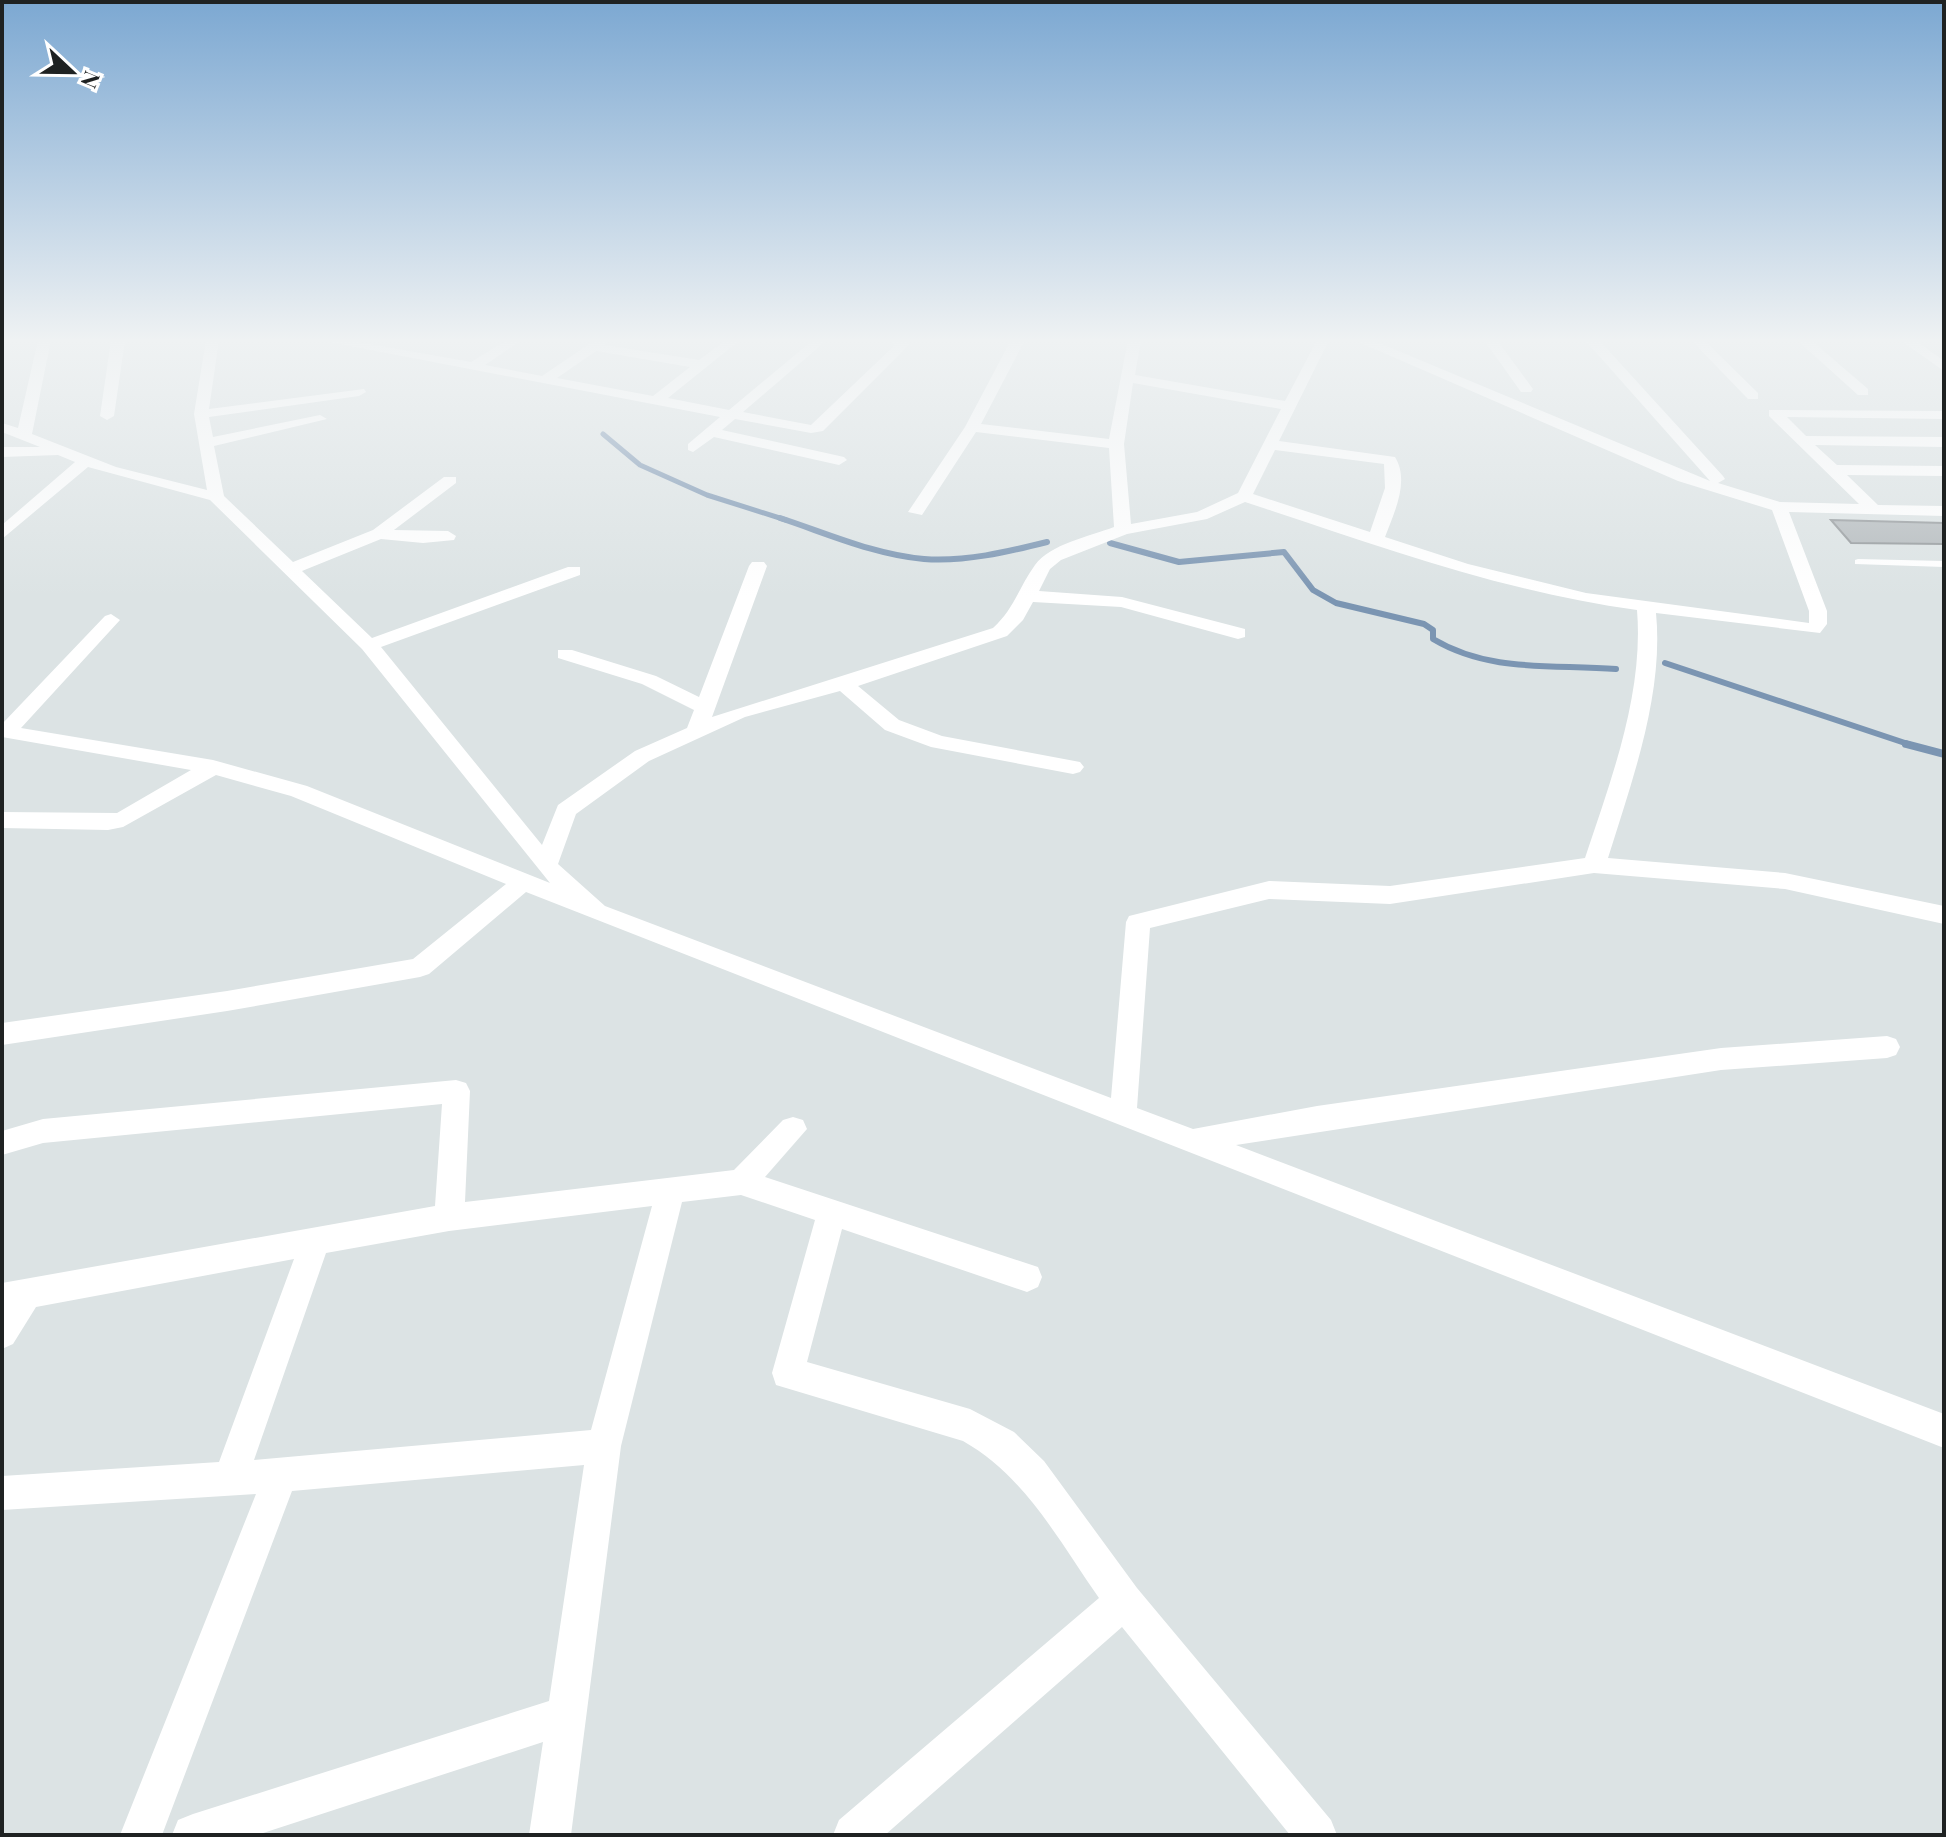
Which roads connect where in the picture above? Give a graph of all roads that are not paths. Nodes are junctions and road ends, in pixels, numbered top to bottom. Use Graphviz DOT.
graph roads {
  1 [pos="26,426"];
  2 [pos="203,426"];
  3 [pos="288,426"];
  4 [pos="720,426"];
  5 [pos="1119,426"];
  6 [pos="1280,426"];
  7 [pos="1563,426"];
  8 [pos="1669,426"];
  9 [pos="1787,426"];
  10 [pos="2,427"];
  11 [pos="972,427"];
  12 [pos="712,432"];
  13 [pos="24,436"];
  14 [pos="1802,440"];
  15 [pos="1944,442"];
  16 [pos="205,443"];
  17 [pos="1116,444"];
  18 [pos="1272,445"];
  19 [pos="693,447"];
  20 [pos="2,452"];
  21 [pos="66,452"];
  22 [pos="86,460"];
  23 [pos="839,460"];
  24 [pos="1833,470"];
  25 [pos="1944,471"];
  26 [pos="1717,479"];
  27 [pos="450,480"];
  28 [pos="1244,496"];
  29 [pos="216,497"];
  30 [pos="1779,507"];
  31 [pos="1873,509"];
  32 [pos="1944,511"];
  33 [pos="916,512"];
  34 [pos="1123,530"];
  35 [pos="4,531"];
  36 [pos="379,534"];
  37 [pos="448,536"];
  38 [pos="1375,540"];
  39 [pos="1858,562"];
  40 [pos="1944,564"];
  41 [pos="758,566"];
  42 [pos="289,570"];
  43 [pos="574,571"];
  44 [pos="1027,596"];
  45 [pos="1646,606"];
  46 [pos="111,620"];
  47 [pos="1238,633"];
  48 [pos="369,645"];
  49 [pos="565,654"];
  50 [pos="844,684"];
  51 [pos="705,707"];
  52 [pos="696,732"];
  53 [pos="213,767"];
  54 [pos="1073,767"];
  55 [pos="2,820"];
  56 [pos="1594,865"];
  57 [pos="546,866"];
  58 [pos="522,883"];
  59 [pos="597,912"];
  60 [pos="1944,915"];
  61 [pos="2,1034"];
  62 [pos="1887,1047"];
  63 [pos="1123,1114"];
  64 [pos="793,1129"];
  65 [pos="1194,1141"];
  66 [pos="2,1143"];
  67 [pos="741,1182"];
  68 [pos="670,1192"];
  69 [pos="832,1212"];
  70 [pos="449,1217"];
  71 [pos="315,1242"];
  72 [pos="1027,1277"];
  73 [pos="14,1296"];
  74 [pos="2,1333"];
  75 [pos="1944,1431"];
  76 [pos="604,1446"];
  77 [pos="282,1473"];
  78 [pos="230,1479"];
  79 [pos="2,1493"];
  80 [pos="1124,1601"];
  81 [pos="564,1716"];
  82 [pos="141,1835"];
  83 [pos="193,1835"];
  84 [pos="550,1835"];
  85 [pos="854,1835"];
  86 [pos="1316,1835"];
  1 -- 13 [label="street"];
  2 -- 16 [label="street"];
  3 -- 16 [label="street"];
  4 -- 12 [label="street"];
  5 -- 17 [label="street"];
  6 -- 18 [label="street"];
  7 -- 30 [label="street"];
  8 -- 26 [label="street"];
  9 -- 14 [label="street"];
  10 -- 13 [label="street"];
  11 -- 17 [label="street"];
  11 -- 33 [label="street"];
  12 -- 19 [label="street"];
  12 -- 23 [label="street"];
  13 -- 21 [label="street"];
  14 -- 15 [label="street"];
  14 -- 24 [label="street"];
  16 -- 29 [label="street"];
  17 -- 34 [label="street"];
  18 -- 28 [label="street"];
  18 -- 38 [label="street"];
  20 -- 21 [label="street"];
  21 -- 22 [label="street"];
  22 -- 29 [label="street"];
  22 -- 35 [label="street"];
  24 -- 25 [label="street"];
  24 -- 31 [label="street"];
  27 -- 36 [label="street"];
  28 -- 34 [label="street"];
  28 -- 38 [label="street"];
  29 -- 42 [label="street"];
  30 -- 31 [label="street"];
  30 -- 45 [label="street"];
  31 -- 32 [label="street"];
  34 -- 44 [label="street"];
  36 -- 37 [label="street"];
  36 -- 42 [label="street"];
  38 -- 45 [label="street"];
  39 -- 40 [label="lane"];
  41 -- 51 [label="street"];
  42 -- 48 [label="street"];
  43 -- 48 [label="street"];
  44 -- 47 [label="street"];
  44 -- 50 [label="street"];
  45 -- 56 [label="street"];
  46 -- 53 [label="street"];
  48 -- 57 [label="street"];
  49 -- 51 [label="street"];
  50 -- 52 [label="street"];
  50 -- 54 [label="street"];
  51 -- 52 [label="street"];
  52 -- 57 [label="street"];
  53 -- 55 [label="street"];
  53 -- 58 [label="street"];
  56 -- 60 [label="street"];
  56 -- 63 [label="street"];
  57 -- 59 [label="street"];
  58 -- 59 [label="street"];
  58 -- 61 [label="street"];
  59 -- 63 [label="street"];
  62 -- 65 [label="street"];
  63 -- 65 [label="street"];
  64 -- 67 [label="street"];
  65 -- 75 [label="street"];
  66 -- 70 [label="street"];
  67 -- 68 [label="street"];
  67 -- 69 [label="street"];
  68 -- 70 [label="street"];
  68 -- 76 [label="street"];
  69 -- 72 [label="street"];
  69 -- 80 [label="street"];
  70 -- 71 [label="street"];
  71 -- 73 [label="street"];
  71 -- 78 [label="street"];
  73 -- 74 [label="street"];
  76 -- 77 [label="street"];
  76 -- 81 [label="street"];
  77 -- 78 [label="street"];
  77 -- 82 [label="street"];
  78 -- 79 [label="street"];
  80 -- 85 [label="street"];
  80 -- 86 [label="street"];
  81 -- 83 [label="street"];
  81 -- 84 [label="street"];
}
